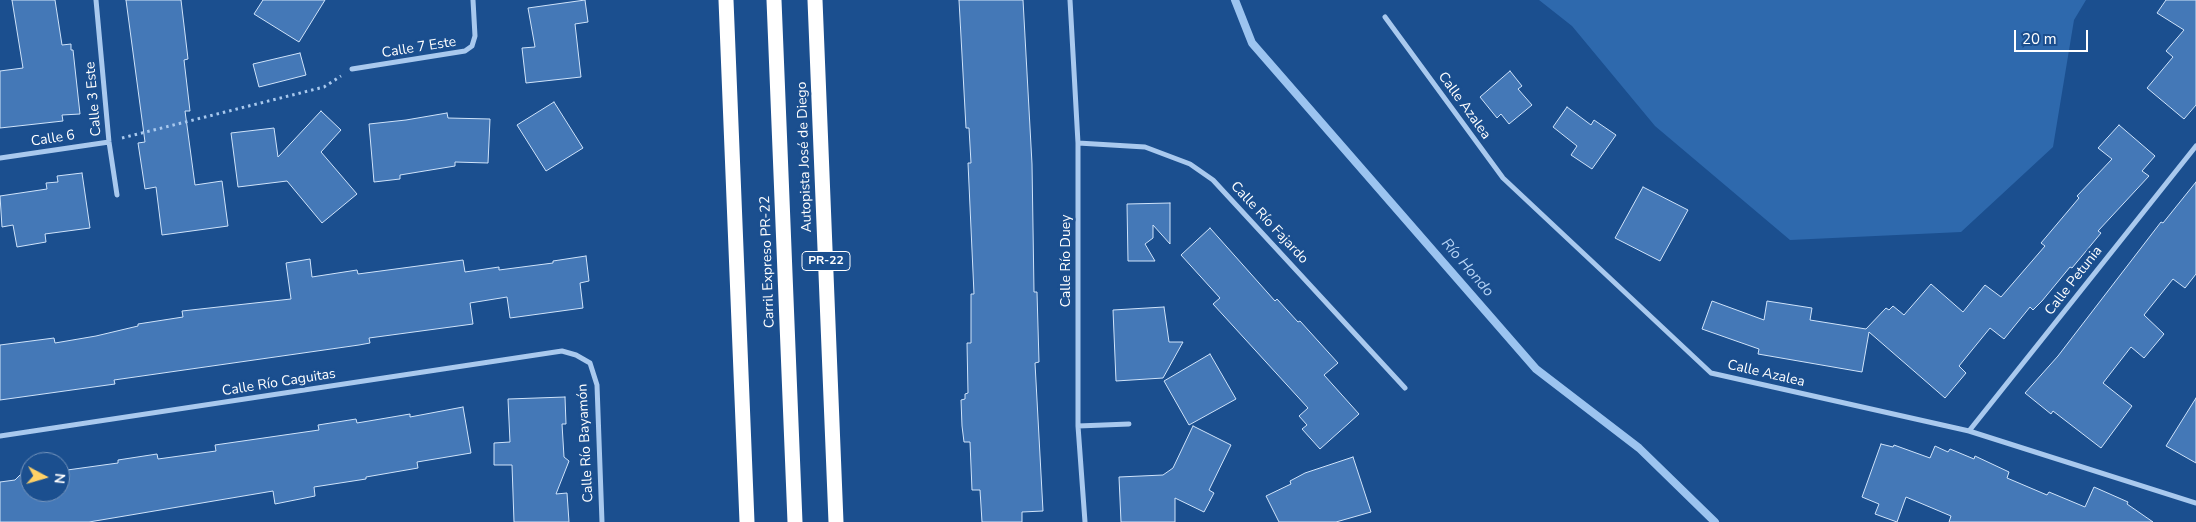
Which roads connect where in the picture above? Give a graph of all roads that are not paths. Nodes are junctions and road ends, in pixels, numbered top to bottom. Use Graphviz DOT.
graph roads {
  1 [pos="96,0"];
  2 [pos="473,0"];
  3 [pos="726,0"];
  4 [pos="774,0"];
  5 [pos="815,0"];
  6 [pos="1070,0"];
  7 [pos="1385,17"];
  8 [pos="352,70"];
  9 [pos="108,142"];
  10 [pos="1078,143"];
  11 [pos="2196,146"];
  12 [pos="0,158"];
  13 [pos="117,195"];
  14 [pos="562,351"];
  15 [pos="1405,388"];
  16 [pos="1129,424"];
  17 [pos="1078,426"];
  18 [pos="1969,431"];
  19 [pos="0,436"];
  20 [pos="2196,503"];
  21 [pos="602,522"];
  22 [pos="747,522"];
  23 [pos="795,522"];
  24 [pos="836,522"];
  25 [pos="1085,522"];
  1 -- 9 [label="street, Calle 3 Este"];
  2 -- 8 [label="street, Calle 7 Este"];
  3 -- 22 [label="highway"];
  4 -- 23 [label="highway, Carril Expreso PR-22"];
  5 -- 24 [label="highway, Autopista José de Diego / PR-22"];
  6 -- 10 [label="street, Calle Río Duey"];
  7 -- 18 [label="street, Calle Azalea"];
  9 -- 12 [label="street, Calle 6"];
  9 -- 13 [label="street, Calle 3 Este"];
  10 -- 15 [label="street, Calle Río Fajardo"];
  10 -- 17 [label="street, Calle Río Duey"];
  11 -- 18 [label="street, Calle Petunia"];
  14 -- 19 [label="street, Calle Río Caguitas"];
  14 -- 21 [label="street, Calle Río Bayamón"];
  16 -- 17 [label="street"];
  17 -- 25 [label="street, Calle Río Duey"];
  18 -- 20 [label="street, Calle Azalea"];
}
